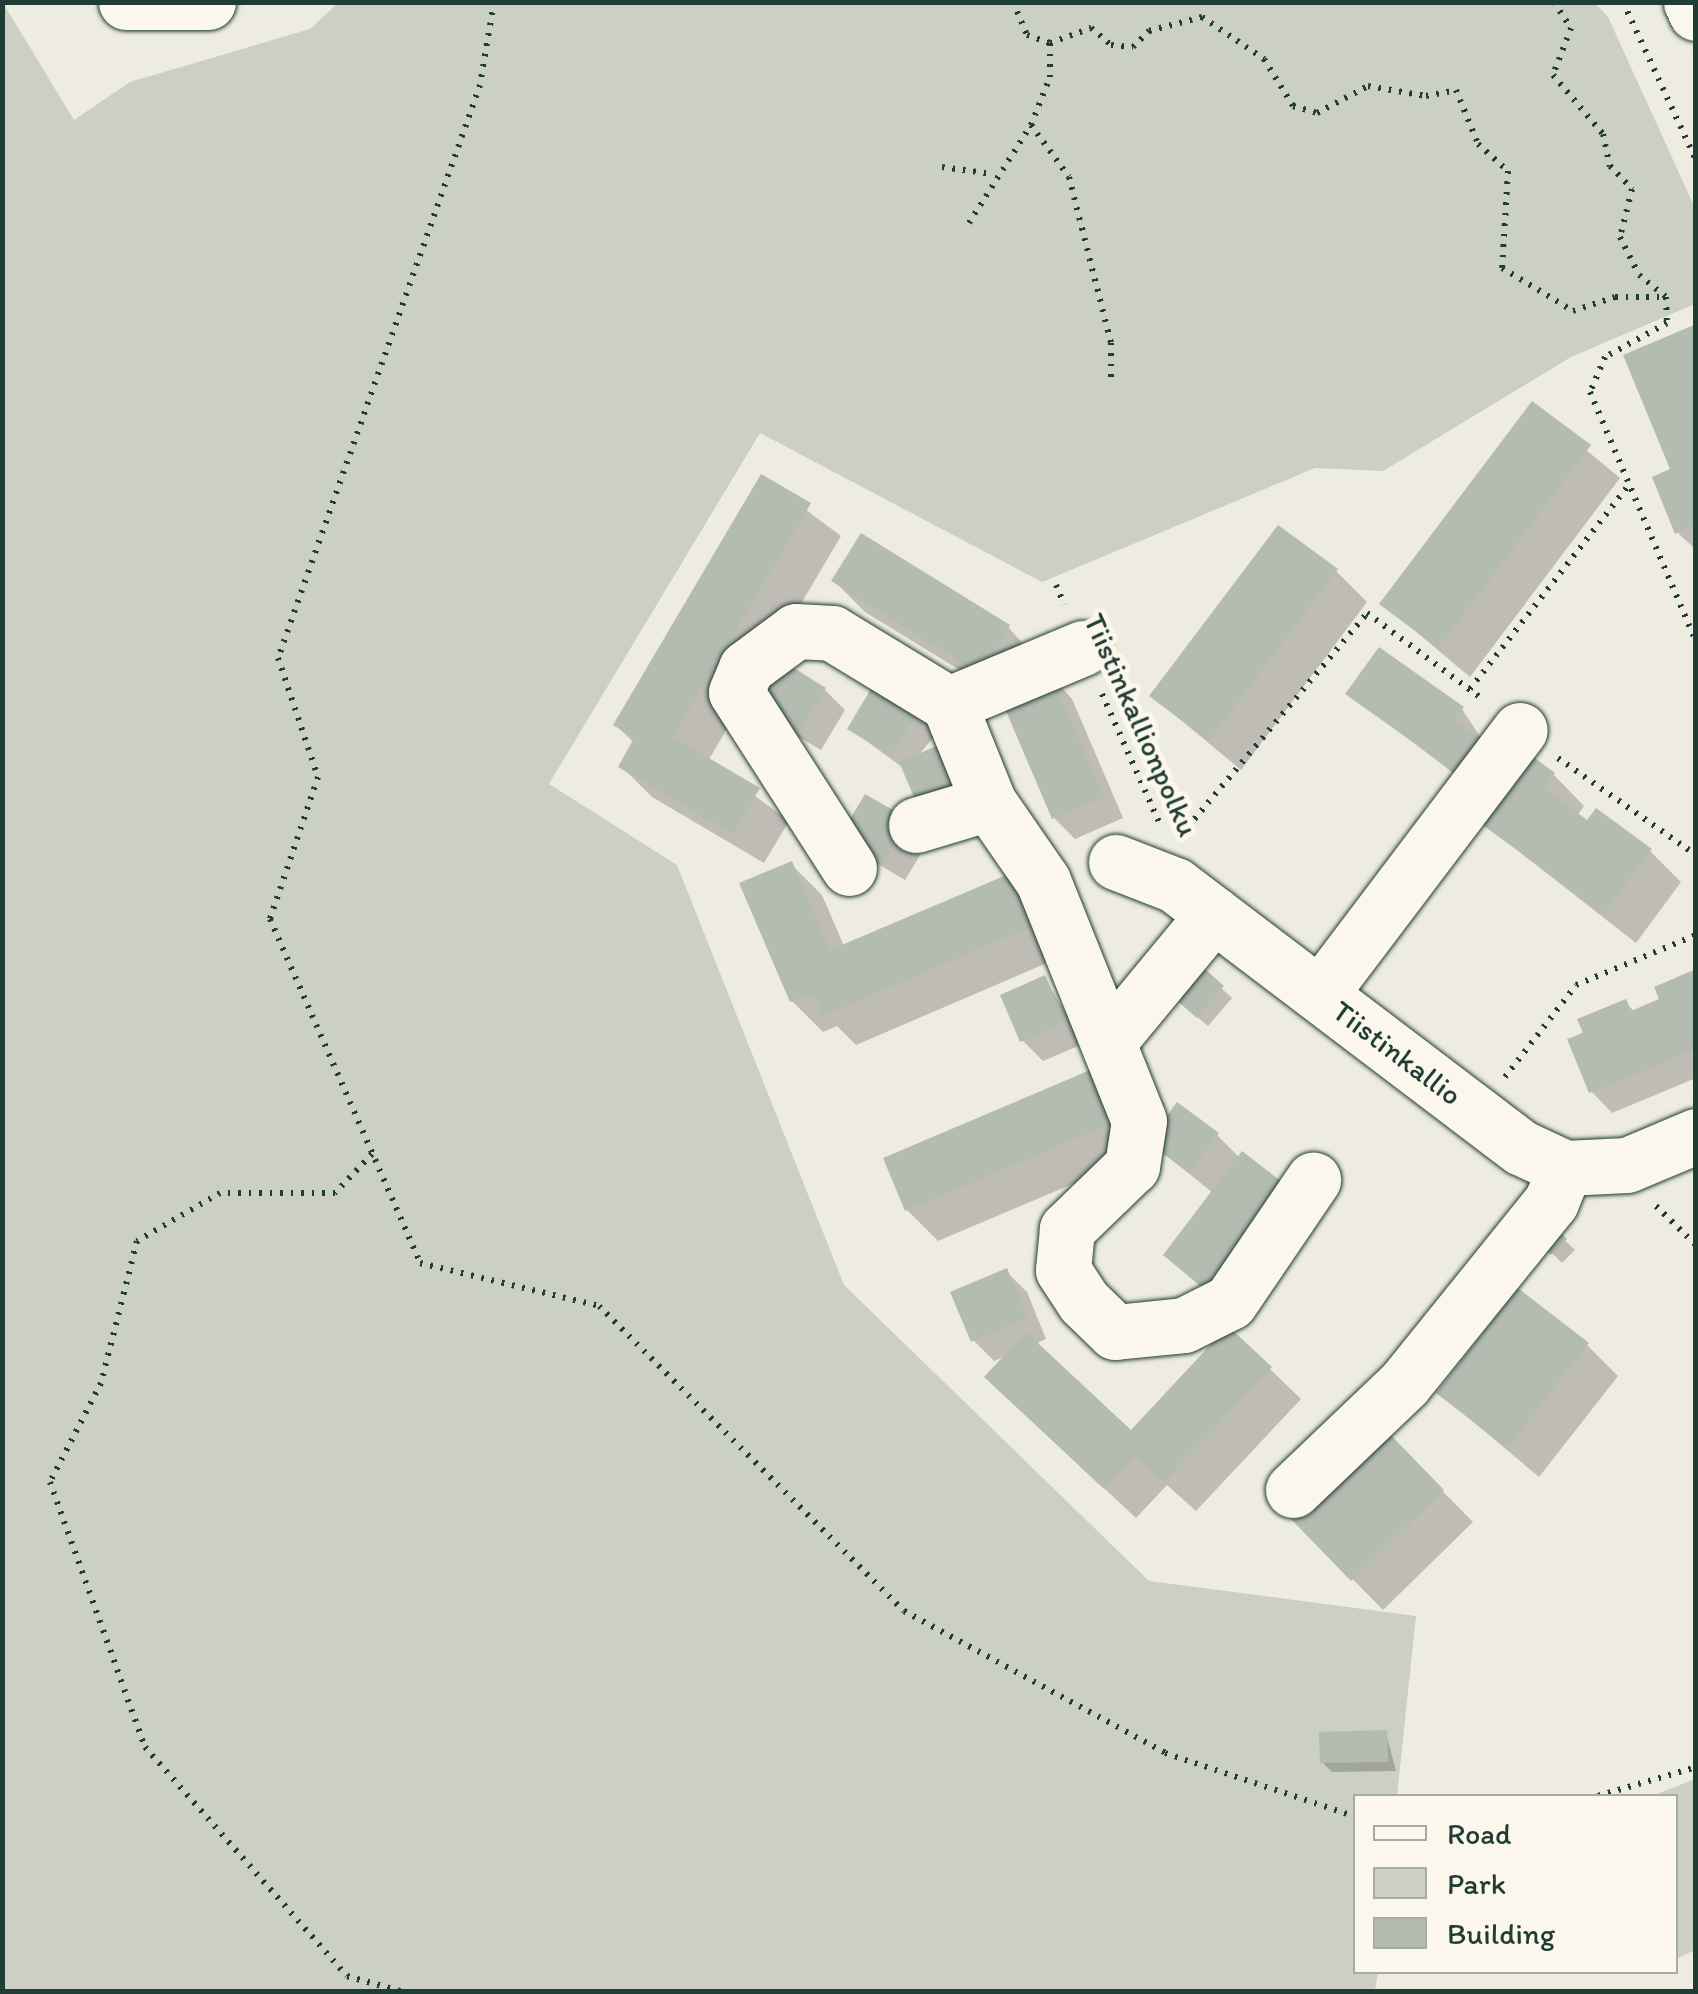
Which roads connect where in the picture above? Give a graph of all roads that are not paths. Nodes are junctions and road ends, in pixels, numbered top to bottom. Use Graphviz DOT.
graph roads {
  1 [pos="126,2"];
  2 [pos="208,2"];
  3 [pos="1691,2"];
  4 [pos="1696,13"];
  5 [pos="1083,648"];
  6 [pos="949,704"];
  7 [pos="1520,730"];
  8 [pos="989,803"];
  9 [pos="916,826"];
  10 [pos="1116,862"];
  11 [pos="849,868"];
  12 [pos="1214,914"];
  13 [pos="1320,994"];
  14 [pos="1108,1042"];
  15 [pos="1696,1136"];
  16 [pos="1565,1168"];
  17 [pos="1313,1180"];
  18 [pos="1294,1490"];
  1 -- 2 [label="street"];
  3 -- 4 [label="street"];
  5 -- 6 [label="street"];
  6 -- 8 [label="street"];
  6 -- 11 [label="street"];
  7 -- 13 [label="street"];
  8 -- 9 [label="street"];
  8 -- 14 [label="street"];
  10 -- 12 [label="street, Tiistinkallio"];
  12 -- 13 [label="street, Tiistinkallio"];
  12 -- 14 [label="street"];
  13 -- 16 [label="street, Tiistinkallio"];
  14 -- 17 [label="street"];
  15 -- 16 [label="street, Tiistinkallio"];
  16 -- 18 [label="street"];
}
